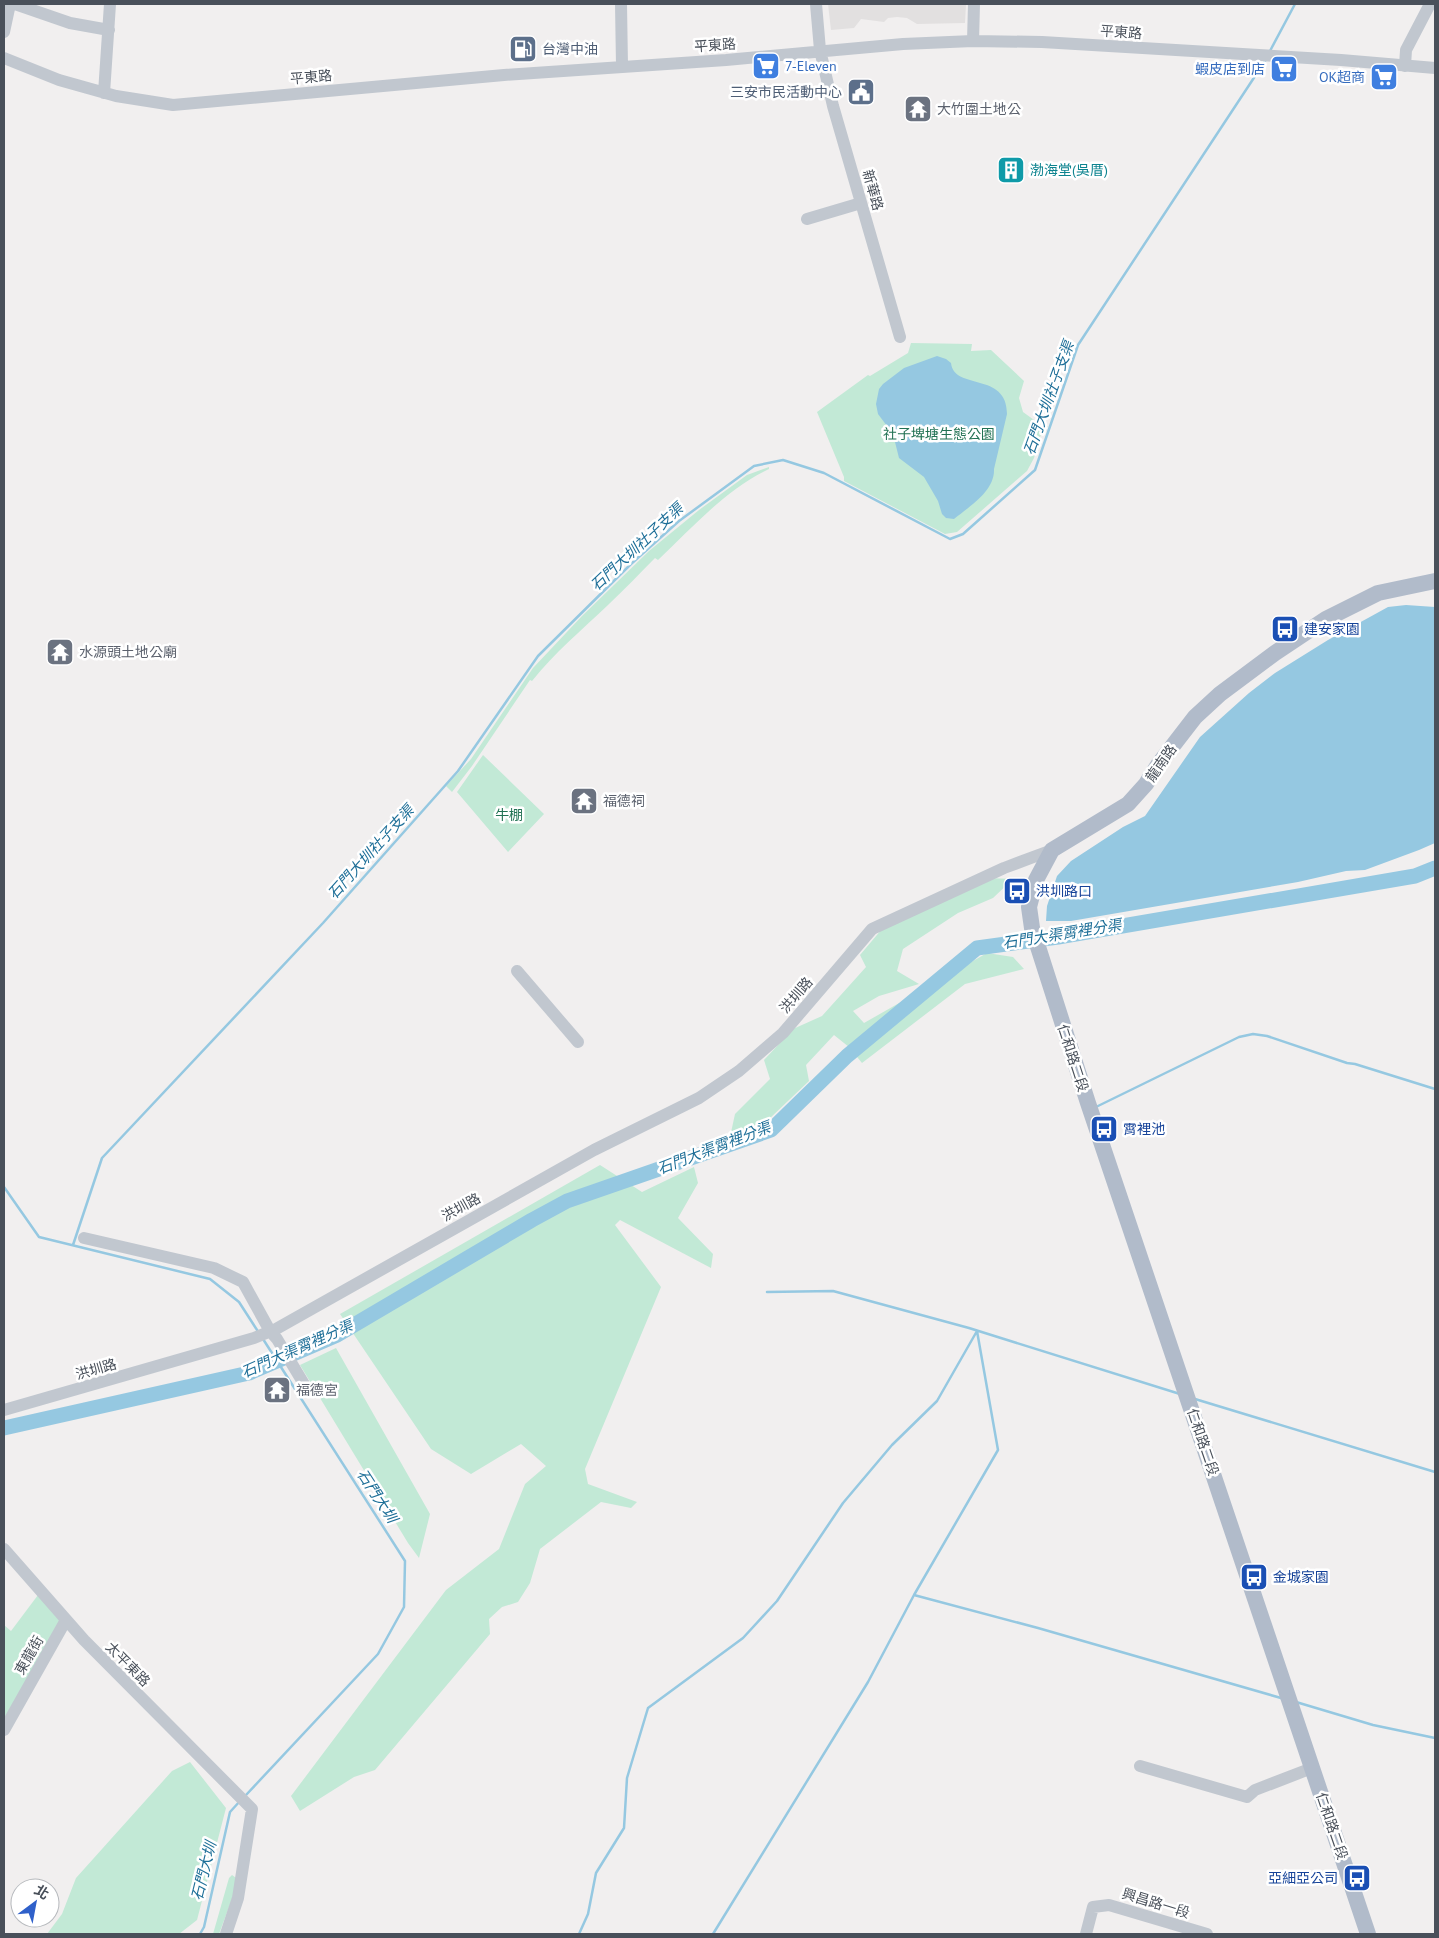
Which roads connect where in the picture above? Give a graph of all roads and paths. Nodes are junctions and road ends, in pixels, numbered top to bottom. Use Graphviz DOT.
graph roads {
  1 [pos="10,4"];
  2 [pos="15,4"];
  3 [pos="110,4"];
  4 [pos="621,4"];
  5 [pos="816,4"];
  6 [pos="974,4"];
  7 [pos="1430,4"];
  8 [pos="109,30"];
  9 [pos="4,32"];
  10 [pos="973,41"];
  11 [pos="820,50"];
  12 [pos="4,58"];
  13 [pos="622,66"];
  14 [pos="1405,66"];
  15 [pos="1435,68"];
  16 [pos="104,93"];
  17 [pos="861,203"];
  18 [pos="807,220"];
  19 [pos="900,337"];
  20 [pos="1435,581"];
  21 [pos="1418,585"];
  22 [pos="1435,586"];
  23 [pos="1052,850"];
  24 [pos="872,929"];
  25 [pos="517,971"];
  26 [pos="578,1042"];
  27 [pos="84,1238"];
  28 [pos="266,1335"];
  29 [pos="304,1384"];
  30 [pos="4,1410"];
  31 [pos="4,1548"];
  32 [pos="66,1620"];
  33 [pos="4,1730"];
  34 [pos="1140,1766"];
  35 [pos="1312,1768"];
  36 [pos="226,1934"];
  37 [pos="1086,1934"];
  38 [pos="1207,1934"];
  39 [pos="1368,1934"];
  1 -- 9 [label="street"];
  2 -- 8 [label="street"];
  3 -- 8 [label="street"];
  4 -- 13 [label="street"];
  5 -- 11 [label="street, 新華路"];
  6 -- 10 [label="street"];
  7 -- 14 [label="street"];
  8 -- 16 [label="street"];
  10 -- 11 [label="street, 平東路"];
  10 -- 14 [label="street, 平東路"];
  11 -- 13 [label="street, 平東路"];
  11 -- 17 [label="street, 新華路"];
  12 -- 16 [label="street, 平東路"];
  13 -- 16 [label="street, 平東路"];
  14 -- 15 [label="street, 平東路"];
  17 -- 18 [label="street"];
  17 -- 19 [label="street, 新華路"];
  20 -- 21 [label="main road, 龍南路"];
  21 -- 22 [label="street"];
  21 -- 23 [label="main road, 龍南路"];
  23 -- 24 [label="street, 龍南路"];
  23 -- 35 [label="main road, 仁和路二段"];
  24 -- 28 [label="street, 洪圳路"];
  25 -- 26 [label="street"];
  27 -- 28 [label="street"];
  28 -- 29 [label="street"];
  28 -- 30 [label="street, 洪圳路"];
  31 -- 32 [label="street, 太平東路"];
  32 -- 33 [label="street, 東龍街"];
  32 -- 36 [label="street, 太平東路"];
  34 -- 35 [label="street"];
  35 -- 39 [label="main road, 仁和路二段"];
  37 -- 38 [label="street, 興昌路一段"];
}
